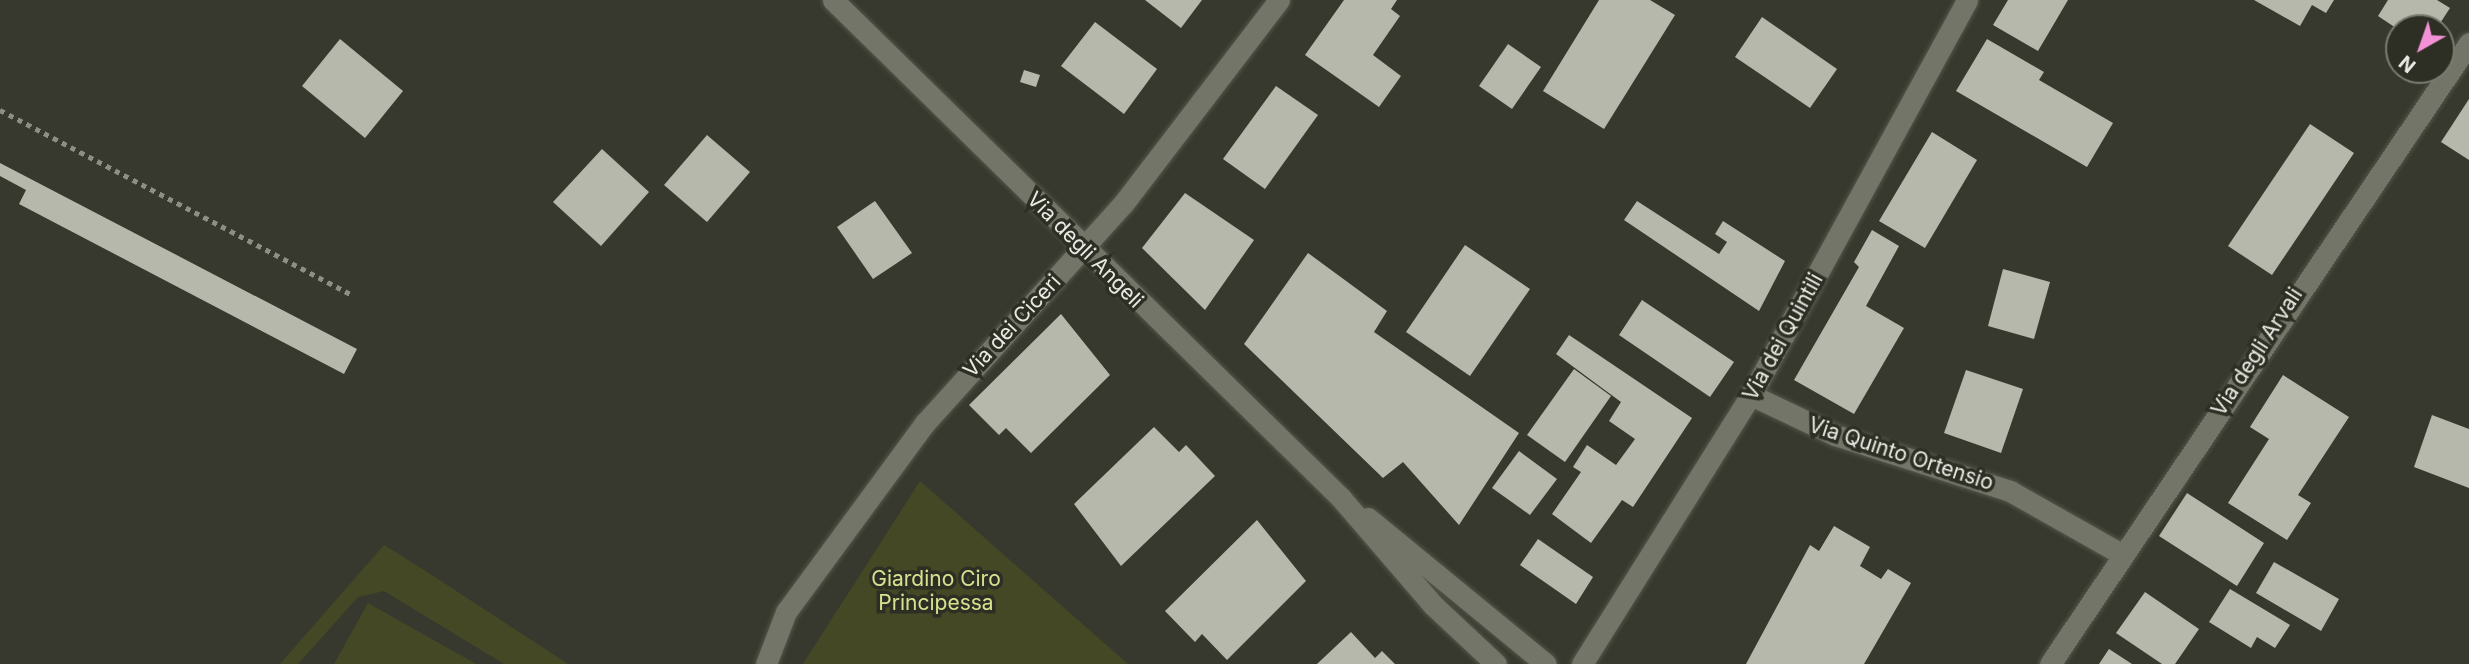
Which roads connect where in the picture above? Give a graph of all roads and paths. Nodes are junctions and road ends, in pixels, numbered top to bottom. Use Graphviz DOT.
graph roads {
  1 [pos="833,0"];
  2 [pos="1279,0"];
  3 [pos="1967,0"];
  4 [pos="2469,43"];
  5 [pos="0,110"];
  6 [pos="1085,250"];
  7 [pos="353,295"];
  8 [pos="1751,396"];
  9 [pos="1340,498"];
  10 [pos="2123,555"];
  11 [pos="766,664"];
  12 [pos="1496,664"];
  13 [pos="1546,664"];
  14 [pos="1583,664"];
  15 [pos="2050,664"];
  1 -- 6 [label="street, Via degli Angeli"];
  2 -- 6 [label="street, Via dei Ciceri"];
  3 -- 8 [label="street, Via dei Quintili"];
  4 -- 10 [label="street, Via degli Arvali"];
  5 -- 7 [label="path"];
  6 -- 9 [label="street, Via degli Angeli"];
  6 -- 11 [label="street, Via dei Ciceri"];
  8 -- 10 [label="street, Via Quinto Ortensio"];
  8 -- 14 [label="street, Via dei Quintili"];
  9 -- 12 [label="street, Via degli Angeli"];
  9 -- 13 [label="street, Via degli Angeli"];
  10 -- 15 [label="street, Via degli Arvali"];
}
